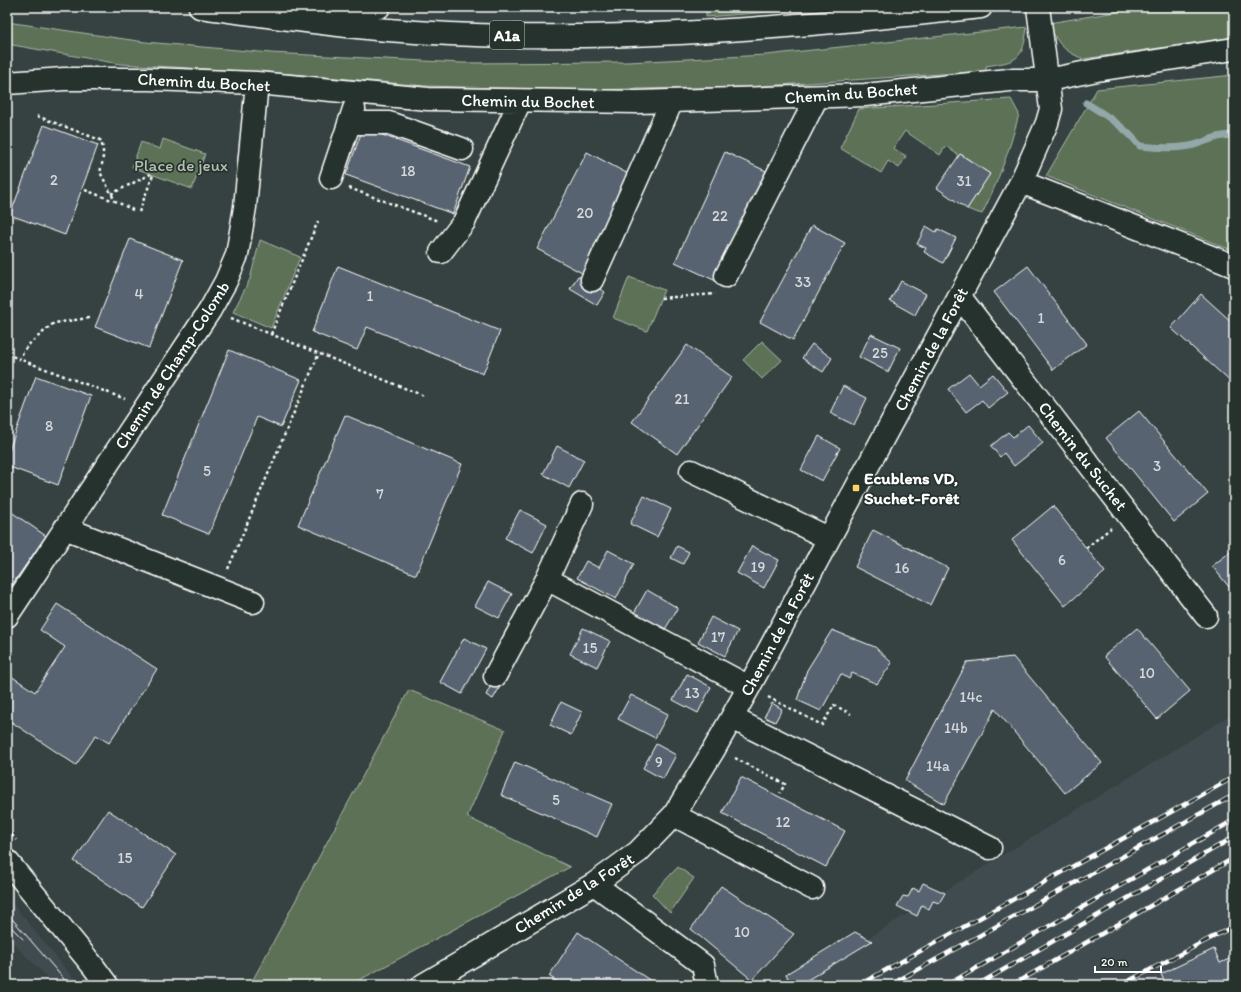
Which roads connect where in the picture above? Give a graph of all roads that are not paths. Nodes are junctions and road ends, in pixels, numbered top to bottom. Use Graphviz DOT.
graph roads {
  1 [pos="200,7"];
  2 [pos="331,7"];
  3 [pos="379,7"];
  4 [pos="980,7"];
  5 [pos="1038,7"];
  6 [pos="1234,49"];
  7 [pos="1048,80"];
  8 [pos="7,83"];
  9 [pos="257,84"];
  10 [pos="359,93"];
  11 [pos="817,96"];
  12 [pos="520,101"];
  13 [pos="672,101"];
  14 [pos="349,123"];
  15 [pos="462,149"];
  16 [pos="331,178"];
  17 [pos="1021,182"];
  18 [pos="441,252"];
  19 [pos="1234,266"];
  20 [pos="592,280"];
  21 [pos="721,285"];
  22 [pos="960,297"];
  23 [pos="691,471"];
  24 [pos="582,504"];
  25 [pos="66,528"];
  26 [pos="828,538"];
  27 [pos="547,579"];
  28 [pos="253,602"];
  29 [pos="7,616"];
  30 [pos="1206,616"];
  31 [pos="495,676"];
  32 [pos="749,687"];
  33 [pos="732,718"];
  34 [pos="674,815"];
  35 [pos="990,848"];
  36 [pos="7,861"];
  37 [pos="594,884"];
  38 [pos="812,888"];
  39 [pos="107,985"];
  40 [pos="423,985"];
  41 [pos="707,985"];
  1 -- 4 [label="main road, A1a"];
  2 -- 3 [label="main road"];
  5 -- 7 [label="main road, Chemin de la Forêt"];
  6 -- 7 [label="main road, Chemin du Bochet"];
  7 -- 11 [label="main road, Chemin du Bochet"];
  7 -- 17 [label="main road, Chemin de la Forêt"];
  8 -- 9 [label="main road, Chemin du Bochet"];
  9 -- 10 [label="main road, Chemin du Bochet"];
  9 -- 25 [label="main road, Chemin de Champ-Colomb"];
  10 -- 12 [label="main road, Chemin du Bochet"];
  10 -- 14 [label="main road"];
  11 -- 13 [label="main road, Chemin du Bochet"];
  11 -- 21 [label="main road"];
  12 -- 13 [label="main road, Chemin du Bochet"];
  12 -- 18 [label="main road"];
  13 -- 20 [label="main road"];
  14 -- 15 [label="main road"];
  14 -- 16 [label="main road"];
  17 -- 19 [label="main road"];
  17 -- 22 [label="main road, Chemin de la Forêt"];
  22 -- 26 [label="main road, Chemin de la Forêt"];
  22 -- 30 [label="main road, Chemin du Suchet"];
  23 -- 26 [label="main road"];
  24 -- 27 [label="main road"];
  25 -- 28 [label="main road"];
  25 -- 29 [label="main road, Chemin de Champ-Colomb"];
  26 -- 32 [label="main road, Chemin de la Forêt"];
  27 -- 31 [label="main road"];
  27 -- 32 [label="main road"];
  32 -- 33 [label="main road, Chemin de la Forêt"];
  33 -- 34 [label="main road, Chemin de la Forêt"];
  33 -- 35 [label="main road"];
  34 -- 37 [label="main road, Chemin de la Forêt"];
  34 -- 38 [label="main road"];
  36 -- 39 [label="main road"];
  37 -- 40 [label="main road, Chemin de la Forêt"];
  37 -- 41 [label="main road"];
}
